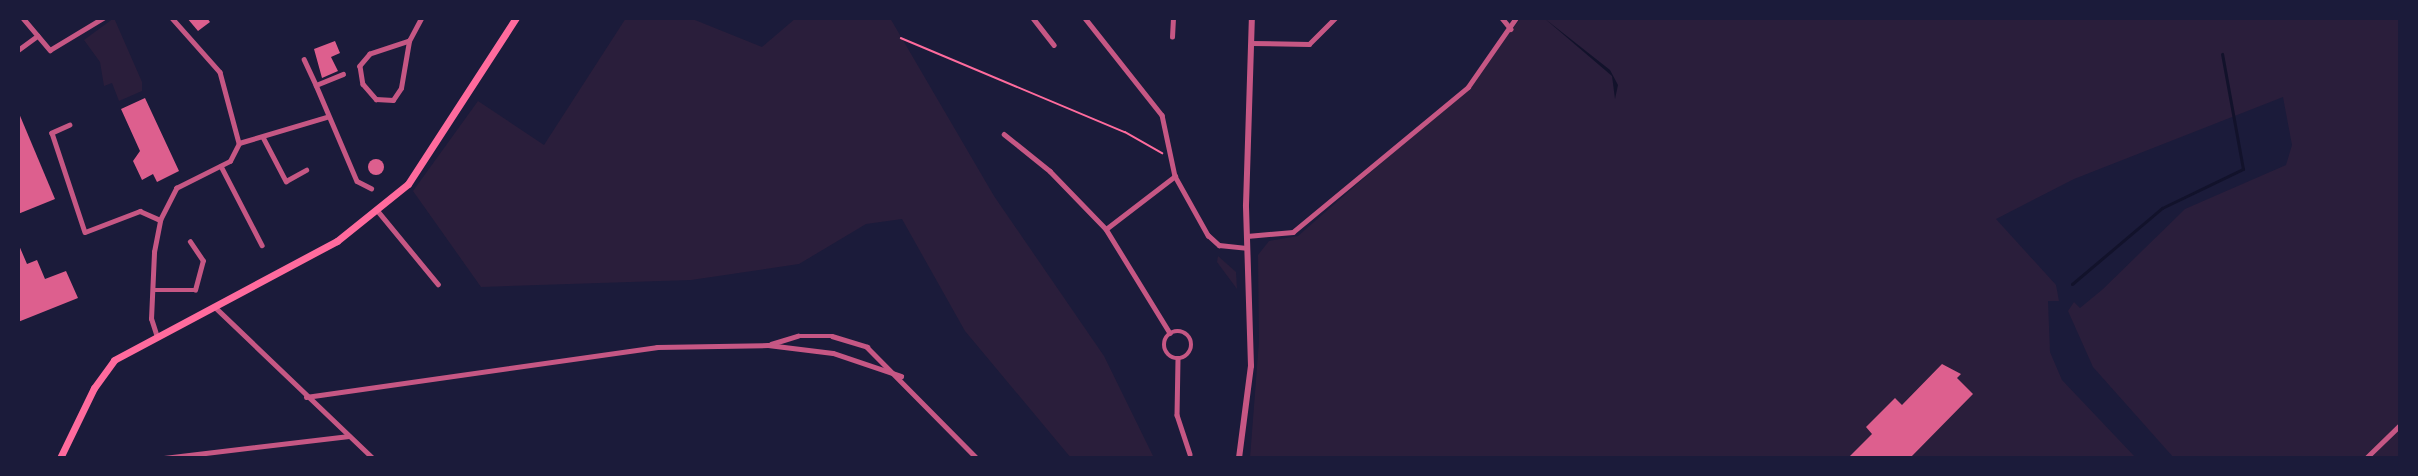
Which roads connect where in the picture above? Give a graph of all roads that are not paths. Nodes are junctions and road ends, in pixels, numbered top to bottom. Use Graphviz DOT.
graph roads {
  1 [pos="23,18"];
  2 [pos="103,18"];
  3 [pos="172,18"];
  4 [pos="421,18"];
  5 [pos="516,18"];
  6 [pos="1033,18"];
  7 [pos="1085,18"];
  8 [pos="1173,18"];
  9 [pos="1252,18"];
  10 [pos="1335,18"];
  11 [pos="1502,18"];
  12 [pos="1516,18"];
  13 [pos="1511,29"];
  14 [pos="37,36"];
  15 [pos="1172,37"];
  16 [pos="409,41"];
  17 [pos="1251,43"];
  18 [pos="1054,45"];
  19 [pos="18,50"];
  20 [pos="304,59"];
  21 [pos="343,74"];
  22 [pos="316,85"];
  23 [pos="327,117"];
  24 [pos="70,125"];
  25 [pos="1004,134"];
  26 [pos="263,137"];
  27 [pos="239,143"];
  28 [pos="221,165"];
  29 [pos="306,170"];
  30 [pos="1175,176"];
  31 [pos="371,188"];
  32 [pos="377,210"];
  33 [pos="160,220"];
  34 [pos="1106,229"];
  35 [pos="1247,236"];
  36 [pos="190,242"];
  37 [pos="262,245"];
  38 [pos="1246,248"];
  39 [pos="438,284"];
  40 [pos="153,290"];
  41 [pos="216,308"];
  42 [pos="1170,333"];
  43 [pos="157,337"];
  44 [pos="768,345"];
  45 [pos="1178,359"];
  46 [pos="901,376"];
  47 [pos="306,397"];
  48 [pos="2400,425"];
  49 [pos="349,436"];
  50 [pos="1191,454"];
  51 [pos="60,458"];
  52 [pos="164,458"];
  53 [pos="373,458"];
  54 [pos="978,458"];
  55 [pos="1239,458"];
  56 [pos="2366,458"];
  1 -- 14 [label="street"];
  2 -- 14 [label="street"];
  3 -- 27 [label="street"];
  4 -- 16 [label="street"];
  5 -- 32 [label="main road"];
  6 -- 18 [label="street"];
  7 -- 30 [label="street"];
  8 -- 15 [label="street"];
  9 -- 17 [label="street"];
  10 -- 17 [label="street"];
  11 -- 13 [label="street"];
  12 -- 13 [label="street"];
  13 -- 35 [label="street"];
  14 -- 19 [label="street"];
  16 -- 16 [label="street"];
  17 -- 35 [label="street"];
  20 -- 22 [label="street"];
  21 -- 22 [label="street"];
  22 -- 23 [label="street"];
  23 -- 26 [label="street"];
  23 -- 31 [label="street"];
  24 -- 33 [label="street"];
  25 -- 34 [label="street"];
  26 -- 27 [label="street"];
  26 -- 29 [label="street"];
  27 -- 28 [label="street"];
  28 -- 33 [label="street"];
  28 -- 37 [label="street"];
  30 -- 34 [label="street"];
  30 -- 38 [label="street"];
  32 -- 39 [label="street"];
  32 -- 41 [label="main road"];
  33 -- 40 [label="street"];
  34 -- 42 [label="street"];
  35 -- 38 [label="street"];
  36 -- 40 [label="street"];
  38 -- 55 [label="street"];
  40 -- 43 [label="street"];
  41 -- 43 [label="main road"];
  41 -- 47 [label="street"];
  42 -- 45 [label="street"];
  42 -- 45 [label="street"];
  43 -- 51 [label="main road"];
  44 -- 46 [label="street"];
  44 -- 46 [label="street"];
  44 -- 47 [label="street"];
  45 -- 50 [label="street"];
  46 -- 54 [label="street"];
  47 -- 49 [label="street"];
  48 -- 56 [label="street"];
  49 -- 52 [label="street"];
  49 -- 53 [label="street"];
}
